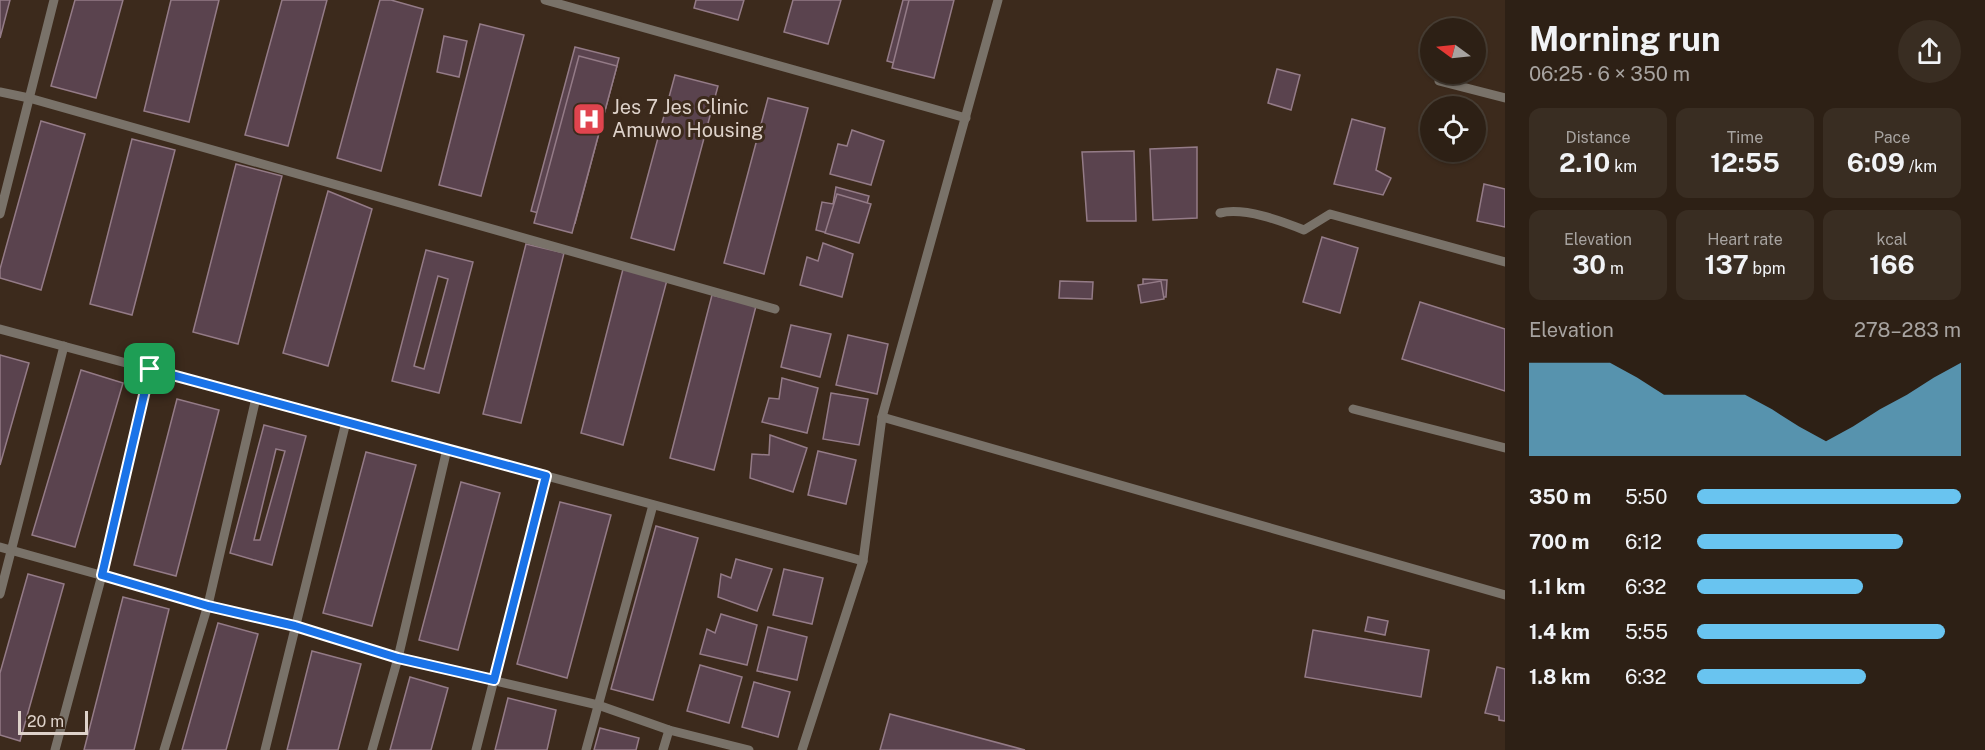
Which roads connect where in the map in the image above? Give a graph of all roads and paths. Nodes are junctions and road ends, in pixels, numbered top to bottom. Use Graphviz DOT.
graph roads {
  1 [pos="54,0"];
  2 [pos="545,0"];
  3 [pos="998,0"];
  4 [pos="1451,84"];
  5 [pos="0,92"];
  6 [pos="29,98"];
  7 [pos="1505,98"];
  8 [pos="966,118"];
  9 [pos="1220,213"];
  10 [pos="0,214"];
  11 [pos="1505,262"];
  12 [pos="775,309"];
  13 [pos="0,328"];
  14 [pos="64,346"];
  15 [pos="150,369"];
  16 [pos="256,398"];
  17 [pos="1353,409"];
  18 [pos="882,417"];
  19 [pos="345,422"];
  20 [pos="1505,448"];
  21 [pos="447,449"];
  22 [pos="546,476"];
  23 [pos="653,505"];
  24 [pos="0,547"];
  25 [pos="12,550"];
  26 [pos="863,561"];
  27 [pos="102,575"];
  28 [pos="0,594"];
  29 [pos="1505,596"];
  30 [pos="208,606"];
  31 [pos="295,626"];
  32 [pos="398,658"];
  33 [pos="494,680"];
  34 [pos="598,705"];
  35 [pos="669,730"];
  36 [pos="55,750"];
  37 [pos="164,750"];
  38 [pos="265,750"];
  39 [pos="372,750"];
  40 [pos="476,750"];
  41 [pos="586,750"];
  42 [pos="663,750"];
  43 [pos="749,750"];
  44 [pos="802,750"];
  1 -- 6 [label="lane"];
  2 -- 8 [label="lane"];
  3 -- 8 [label="lane"];
  4 -- 7 [label="lane"];
  5 -- 6 [label="lane"];
  6 -- 10 [label="lane"];
  6 -- 12 [label="lane"];
  8 -- 18 [label="lane"];
  9 -- 11 [label="lane"];
  13 -- 14 [label="lane"];
  14 -- 15 [label="lane"];
  14 -- 25 [label="lane"];
  15 -- 16 [label="lane"];
  15 -- 27 [label="lane"];
  16 -- 19 [label="lane"];
  16 -- 30 [label="lane"];
  17 -- 20 [label="lane"];
  18 -- 26 [label="lane"];
  18 -- 29 [label="lane"];
  19 -- 21 [label="lane"];
  19 -- 31 [label="lane"];
  21 -- 22 [label="lane"];
  21 -- 32 [label="lane"];
  22 -- 23 [label="lane"];
  22 -- 33 [label="lane"];
  23 -- 26 [label="lane"];
  23 -- 34 [label="lane"];
  24 -- 25 [label="lane"];
  25 -- 27 [label="lane"];
  25 -- 28 [label="lane"];
  26 -- 44 [label="lane"];
  27 -- 30 [label="lane"];
  27 -- 36 [label="lane"];
  30 -- 31 [label="lane"];
  30 -- 37 [label="lane"];
  31 -- 32 [label="lane"];
  31 -- 38 [label="lane"];
  32 -- 33 [label="lane"];
  32 -- 39 [label="lane"];
  33 -- 34 [label="lane"];
  33 -- 40 [label="lane"];
  34 -- 35 [label="lane"];
  34 -- 41 [label="lane"];
  35 -- 42 [label="lane"];
  35 -- 43 [label="lane"];
}
